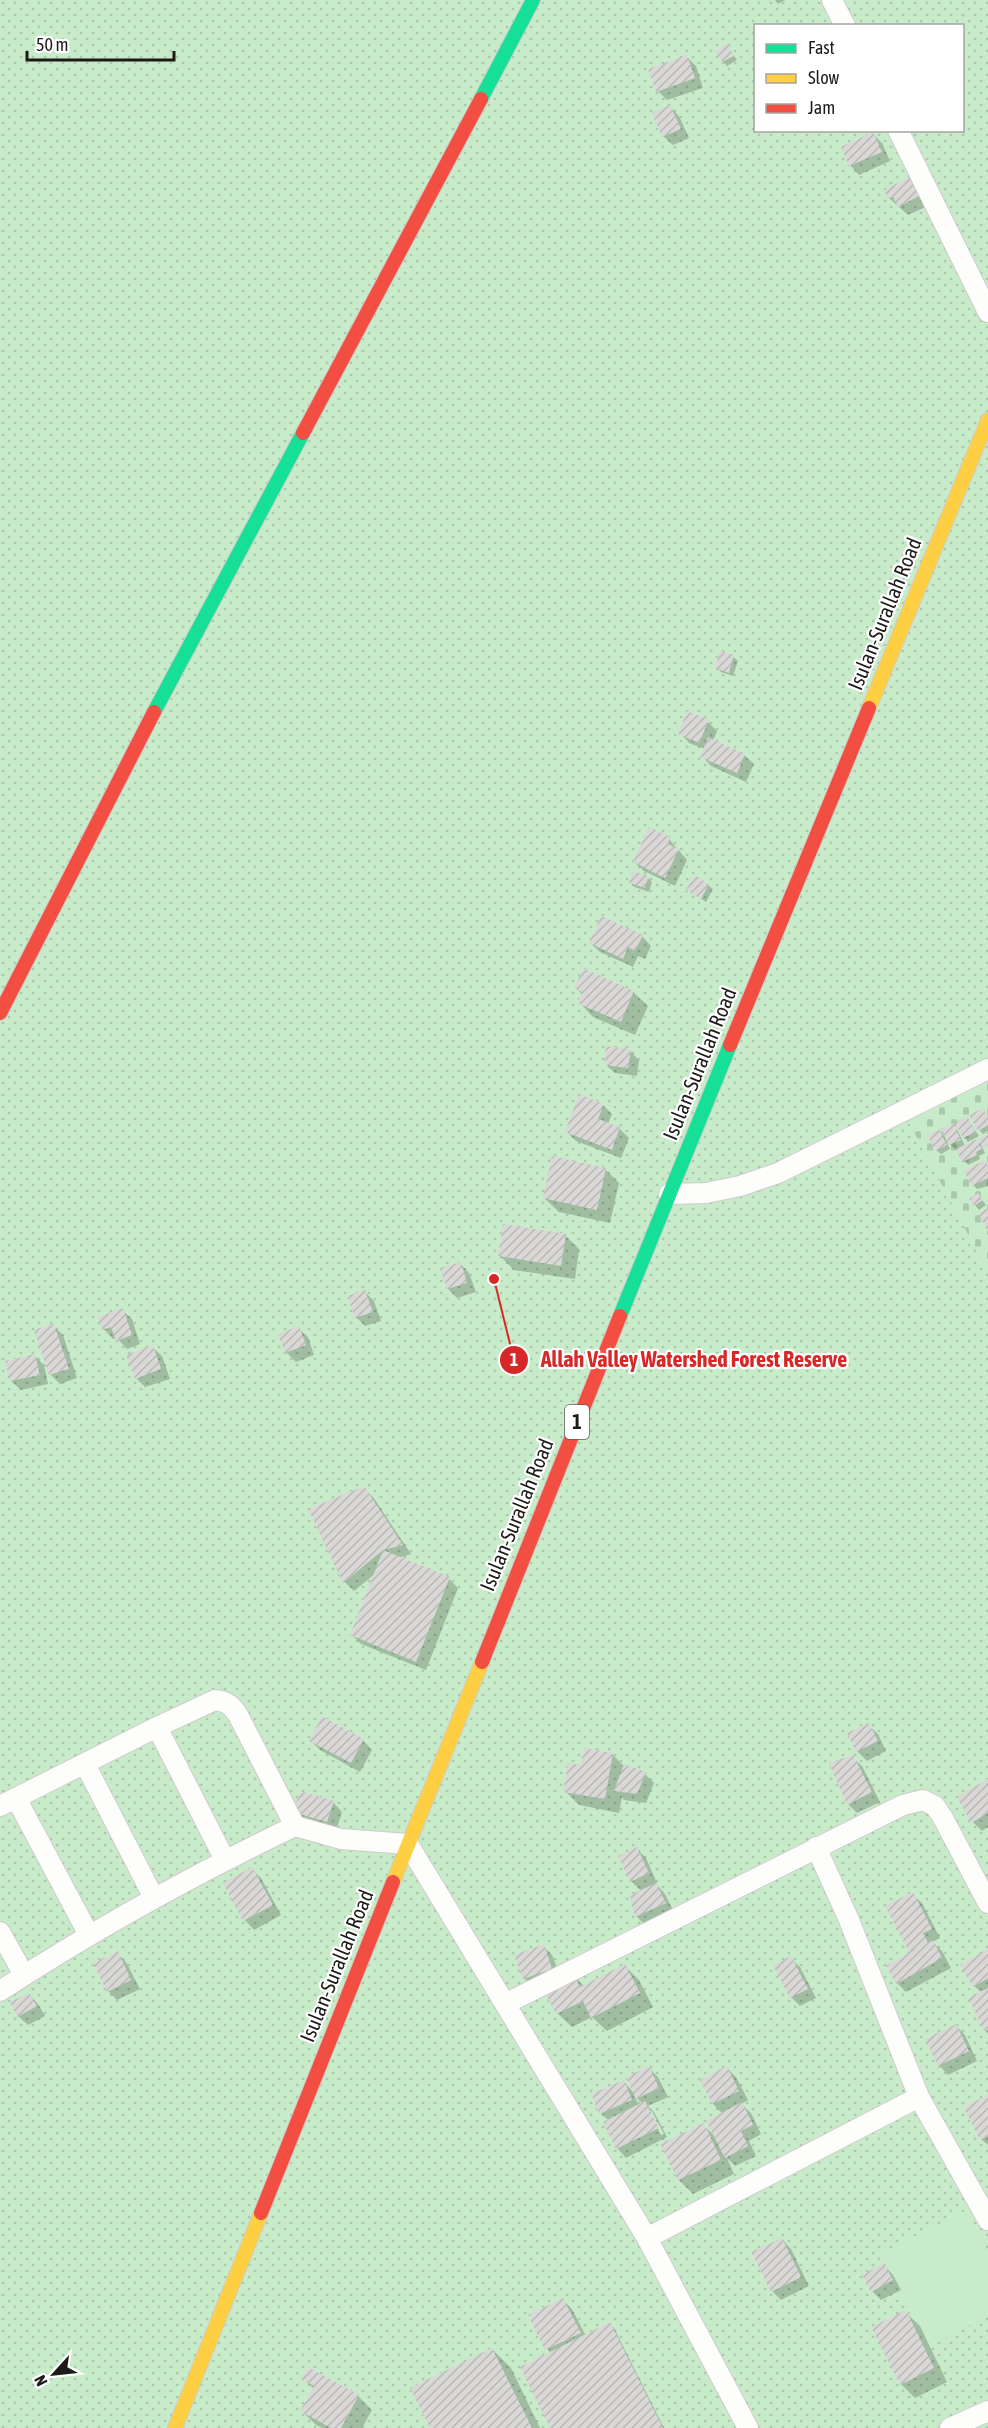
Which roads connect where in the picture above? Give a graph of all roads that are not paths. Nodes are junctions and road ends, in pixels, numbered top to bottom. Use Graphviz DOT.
graph roads {
  1 [pos="533,0"];
  2 [pos="832,0"];
  3 [pos="844,24"];
  4 [pos="898,132"];
  5 [pos="988,312"];
  6 [pos="988,420"];
  7 [pos="0,1013"];
  8 [pos="988,1069"];
  9 [pos="669,1194"];
  10 [pos="157,1727"];
  11 [pos="85,1764"];
  12 [pos="8,1802"];
  13 [pos="295,1826"];
  14 [pos="408,1844"];
  15 [pos="816,1847"];
  16 [pos="225,1860"];
  17 [pos="154,1898"];
  18 [pos="988,1903"];
  19 [pos="0,1932"];
  20 [pos="89,1935"];
  21 [pos="24,1975"];
  22 [pos="0,1991"];
  23 [pos="505,2004"];
  24 [pos="919,2097"];
  25 [pos="988,2220"];
  26 [pos="647,2238"];
  27 [pos="988,2411"];
  28 [pos="175,2428"];
  29 [pos="748,2428"];
  30 [pos="950,2428"];
  1 -- 7 [label="main road"];
  2 -- 3 [label="street"];
  4 -- 5 [label="street"];
  6 -- 9 [label="main road, Isulan-Surallah Road / 1"];
  8 -- 9 [label="street"];
  9 -- 14 [label="main road, Isulan-Surallah Road / 1"];
  10 -- 11 [label="street"];
  10 -- 13 [label="street"];
  10 -- 16 [label="street"];
  11 -- 12 [label="street"];
  11 -- 17 [label="street"];
  12 -- 20 [label="street"];
  13 -- 14 [label="street"];
  13 -- 16 [label="street"];
  14 -- 23 [label="street"];
  14 -- 28 [label="main road, Isulan-Surallah Road / 1"];
  15 -- 18 [label="street"];
  15 -- 23 [label="street"];
  15 -- 24 [label="street"];
  16 -- 17 [label="street"];
  17 -- 20 [label="street"];
  19 -- 21 [label="street"];
  20 -- 21 [label="street"];
  21 -- 22 [label="street"];
  23 -- 26 [label="street"];
  24 -- 25 [label="street"];
  24 -- 26 [label="street"];
  26 -- 29 [label="street"];
  27 -- 30 [label="street"];
}
